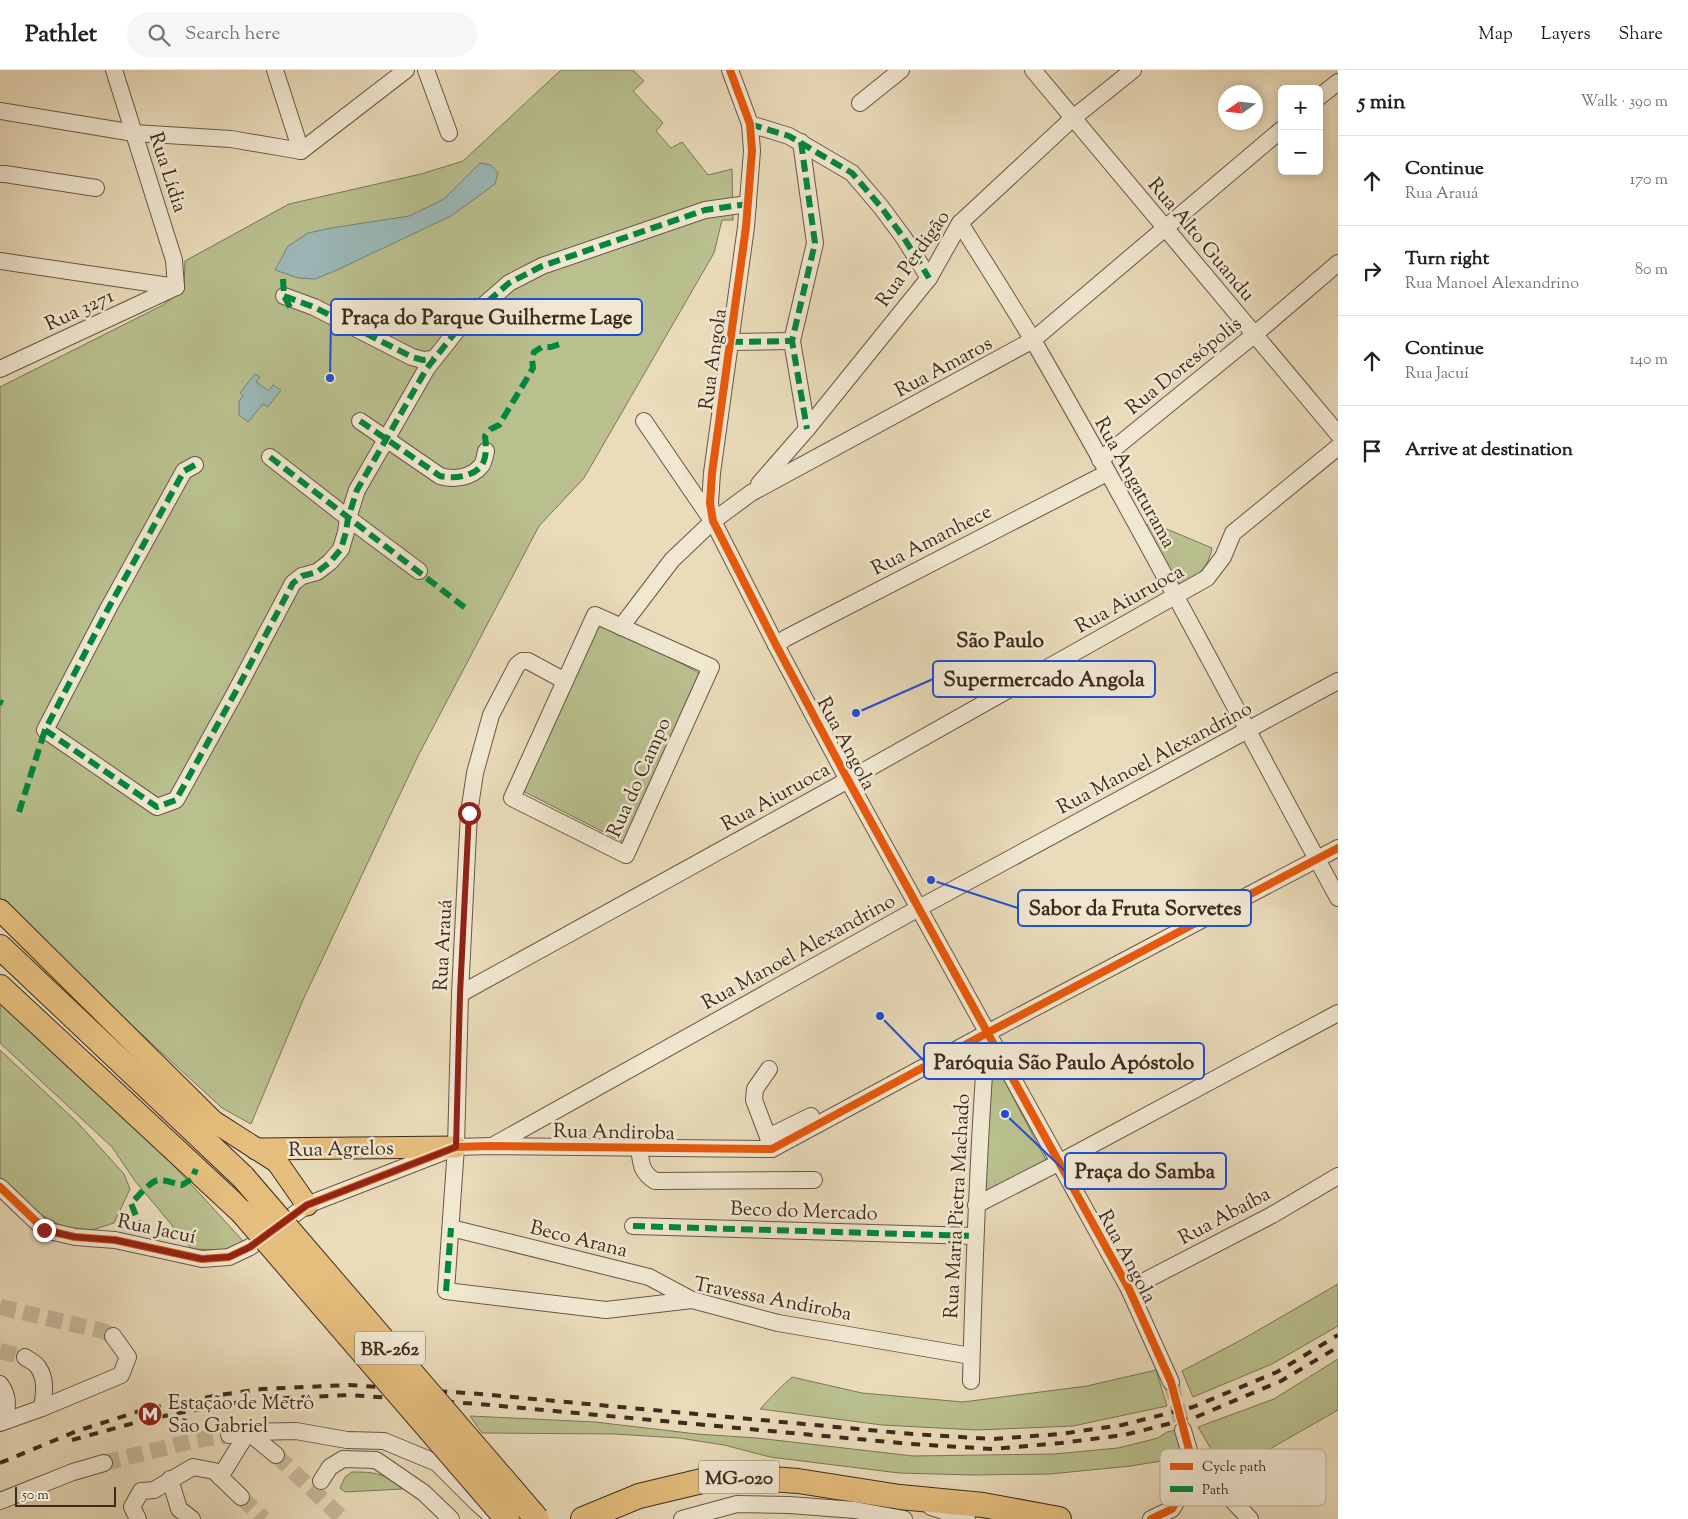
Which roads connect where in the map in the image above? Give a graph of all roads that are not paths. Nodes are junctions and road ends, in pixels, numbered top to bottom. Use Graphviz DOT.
graph roads {
  1 [pos="114,70"];
  2 [pos="275,70"];
  3 [pos="406,70"];
  4 [pos="426,70"];
  5 [pos="730,70"];
  6 [pos="901,70"];
  7 [pos="1033,70"];
  8 [pos="1133,70"];
  9 [pos="1338,82"];
  10 [pos="1323,95"];
  11 [pos="860,103"];
  12 [pos="0,112"];
  13 [pos="1073,118"];
  14 [pos="750,124"];
  15 [pos="1281,130"];
  16 [pos="134,133"];
  17 [pos="449,133"];
  18 [pos="801,142"];
  19 [pos="301,151"];
  20 [pos="0,174"];
  21 [pos="96,188"];
  22 [pos="748,204"];
  23 [pos="960,223"];
  24 [pos="1165,226"];
  25 [pos="0,261"];
  26 [pos="1338,263"];
  27 [pos="928,278"];
  28 [pos="176,287"];
  29 [pos="284,296"];
  30 [pos="1254,334"];
  31 [pos="1033,340"];
  32 [pos="792,341"];
  33 [pos="731,342"];
  34 [pos="433,359"];
  35 [pos="0,369"];
  36 [pos="360,421"];
  37 [pos="644,421"];
  38 [pos="807,430"];
  39 [pos="1338,434"];
  40 [pos="388,439"];
  41 [pos="1338,447"];
  42 [pos="486,451"];
  43 [pos="270,457"];
  44 [pos="195,465"];
  45 [pos="1104,467"];
  46 [pos="751,493"];
  47 [pos="348,518"];
  48 [pos="713,521"];
  49 [pos="419,571"];
  50 [pos="1175,597"];
  51 [pos="621,627"];
  52 [pos="776,645"];
  53 [pos="1338,681"];
  54 [pos="565,682"];
  55 [pos="1248,730"];
  56 [pos="848,780"];
  57 [pos="1338,848"];
  58 [pos="1317,859"];
  59 [pos="1338,898"];
  60 [pos="919,908"];
  61 [pos="0,910"];
  62 [pos="0,947"];
  63 [pos="0,987"];
  64 [pos="460,994"];
  65 [pos="1338,1013"];
  66 [pos="987,1033"];
  67 [pos="905,1068"];
  68 [pos="768,1069"];
  69 [pos="770,1143"];
  70 [pos="492,1146"];
  71 [pos="456,1147"];
  72 [pos="639,1148"];
  73 [pos="256,1149"];
  74 [pos="1060,1162"];
  75 [pos="1338,1176"];
  76 [pos="814,1180"];
  77 [pos="0,1187"];
  78 [pos="307,1205"];
  79 [pos="976,1205"];
  80 [pos="632,1226"];
  81 [pos="451,1228"];
  82 [pos="974,1236"];
  83 [pos="1129,1290"];
  84 [pos="446,1291"];
  85 [pos="692,1300"];
  86 [pos="113,1336"];
  87 [pos="972,1356"];
  88 [pos="25,1357"];
  89 [pos="971,1381"];
  90 [pos="1171,1382"];
  91 [pos="0,1384"];
  92 [pos="42,1408"];
  93 [pos="2,1422"];
  94 [pos="1182,1430"];
  95 [pos="248,1432"];
  96 [pos="229,1435"];
  97 [pos="1189,1449"];
  98 [pos="276,1455"];
  99 [pos="104,1463"];
  100 [pos="220,1477"];
  101 [pos="170,1479"];
  102 [pos="321,1481"];
  103 [pos="154,1490"];
  104 [pos="240,1497"];
  105 [pos="0,1501"];
  106 [pos="1174,1506"];
  107 [pos="1238,1506"];
  108 [pos="902,1508"];
  109 [pos="138,1519"];
  110 [pos="182,1519"];
  111 [pos="192,1519"];
  112 [pos="451,1519"];
  113 [pos="495,1519"];
  114 [pos="507,1519"];
  115 [pos="536,1519"];
  116 [pos="583,1519"];
  117 [pos="682,1519"];
  118 [pos="967,1519"];
  119 [pos="1059,1519"];
  120 [pos="1151,1519"];
  121 [pos="1250,1519"];
  1 -- 16 [label="street, Rua Lídia"];
  2 -- 19 [label="street"];
  3 -- 19 [label="street"];
  4 -- 17 [label="street"];
  5 -- 14 [label="street, Rua Angola"];
  6 -- 11 [label="street"];
  7 -- 13 [label="street, Rua Alto Guandu"];
  8 -- 13 [label="street, Rua Perdigão"];
  9 -- 10 [label="street"];
  12 -- 16 [label="street"];
  13 -- 23 [label="street, Rua Perdigão"];
  13 -- 24 [label="street, Rua Alto Guandu"];
  14 -- 18 [label="street"];
  14 -- 22 [label="street, Rua Angola"];
  15 -- 24 [label="street, Rua Amaros"];
  16 -- 19 [label="street"];
  16 -- 28 [label="street, Rua Lídia"];
  18 -- 27 [label="street"];
  18 -- 32 [label="street"];
  20 -- 21 [label="street"];
  22 -- 33 [label="street, Rua Angola"];
  22 -- 34 [label="street"];
  23 -- 27 [label="street, Rua Perdigão"];
  23 -- 31 [label="street, Rua Angaturama"];
  24 -- 30 [label="street, Rua Alto Guandu"];
  24 -- 31 [label="street, Rua Amaros"];
  25 -- 28 [label="street"];
  26 -- 30 [label="street, Rua Doresópolis"];
  27 -- 38 [label="street, Rua Perdigão"];
  28 -- 35 [label="street, Rua 3271"];
  29 -- 34 [label="street"];
  30 -- 39 [label="street, Rua Alto Guandu"];
  30 -- 45 [label="street, Rua Doresópolis"];
  31 -- 45 [label="street, Rua Angaturama"];
  31 -- 46 [label="street, Rua Amaros"];
  32 -- 33 [label="street"];
  32 -- 38 [label="street"];
  33 -- 48 [label="street, Rua Angola"];
  34 -- 40 [label="street"];
  36 -- 40 [label="street"];
  37 -- 48 [label="street"];
  38 -- 46 [label="street, Rua Perdigão"];
  40 -- 42 [label="street"];
  40 -- 47 [label="street"];
  41 -- 50 [label="street, Rua Aiuruoca"];
  43 -- 47 [label="street"];
  44 -- 47 [label="street"];
  45 -- 50 [label="street, Rua Angaturama"];
  45 -- 52 [label="street, Rua Amanhece"];
  46 -- 48 [label="street, Rua Amaros"];
  47 -- 49 [label="street"];
  48 -- 51 [label="street, Rua Amaros"];
  48 -- 52 [label="street, Rua Angola"];
  50 -- 55 [label="street, Rua Angaturama"];
  50 -- 56 [label="street, Rua Aiuruoca"];
  51 -- 54 [label="street, Rua do Campo"];
  51 -- 54 [label="street, Rua do Campo"];
  52 -- 56 [label="street, Rua Angola"];
  53 -- 55 [label="street, Rua Manoel Alexandrino"];
  54 -- 64 [label="street, Rua Arauá"];
  55 -- 58 [label="street, Rua Angaturama"];
  55 -- 60 [label="street, Rua Manoel Alexandrino"];
  56 -- 60 [label="street, Rua Angola"];
  56 -- 64 [label="street, Rua Aiuruoca"];
  57 -- 58 [label="street"];
  58 -- 59 [label="street, Rua Angaturama"];
  58 -- 66 [label="street"];
  60 -- 66 [label="street, Rua Angola"];
  60 -- 70 [label="street, Rua Manoel Alexandrino"];
  61 -- 73 [label="main road"];
  62 -- 115 [label="highway, BR-262, bridge"];
  63 -- 114 [label="highway, BR-262, bridge"];
  64 -- 71 [label="street, Rua Arauá"];
  65 -- 74 [label="street"];
  66 -- 69 [label="street"];
  66 -- 74 [label="street, Rua Angola"];
  66 -- 79 [label="street, Rua Maria Pietra Machado"];
  67 -- 69 [label="street"];
  68 -- 69 [label="street"];
  69 -- 72 [label="street, Rua Andiroba"];
  70 -- 71 [label="street, Rua Andiroba"];
  70 -- 72 [label="street, Rua Andiroba"];
  71 -- 73 [label="main road, Rua Agrelos"];
  71 -- 78 [label="street"];
  71 -- 81 [label="street, Rua Arauá"];
  72 -- 76 [label="street"];
  73 -- 78 [label="main road"];
  74 -- 79 [label="street"];
  74 -- 83 [label="street, Rua Angola"];
  75 -- 83 [label="street, Rua Abaíba"];
  77 -- 78 [label="street, Rua Jacuí"];
  79 -- 82 [label="street, Rua Maria Pietra Machado"];
  80 -- 82 [label="street, Beco do Mercado"];
  81 -- 84 [label="street, Rua Arauá"];
  81 -- 85 [label="street, Beco Arana"];
  82 -- 87 [label="street, Rua Maria Pietra Machado"];
  83 -- 90 [label="street, Rua Angola"];
  84 -- 85 [label="street, Travessa Andiroba"];
  85 -- 87 [label="street, Travessa Andiroba"];
  86 -- 92 [label="street"];
  87 -- 89 [label="street, Rua Maria Pietra Machado"];
  88 -- 92 [label="street"];
  91 -- 93 [label="street"];
  92 -- 93 [label="street"];
  94 -- 97 [label="street"];
  95 -- 96 [label="street"];
  95 -- 98 [label="street"];
  95 -- 100 [label="street"];
  95 -- 113 [label="street"];
  99 -- 105 [label="street"];
  100 -- 101 [label="street"];
  100 -- 104 [label="street"];
  101 -- 103 [label="street"];
  101 -- 111 [label="street"];
  102 -- 112 [label="street"];
  103 -- 109 [label="street"];
  103 -- 110 [label="street"];
  106 -- 120 [label="street"];
  107 -- 121 [label="street"];
  108 -- 116 [label="highway, MG-020"];
  108 -- 117 [label="street"];
  108 -- 118 [label="street"];
  108 -- 119 [label="highway, MG-020"];
}
